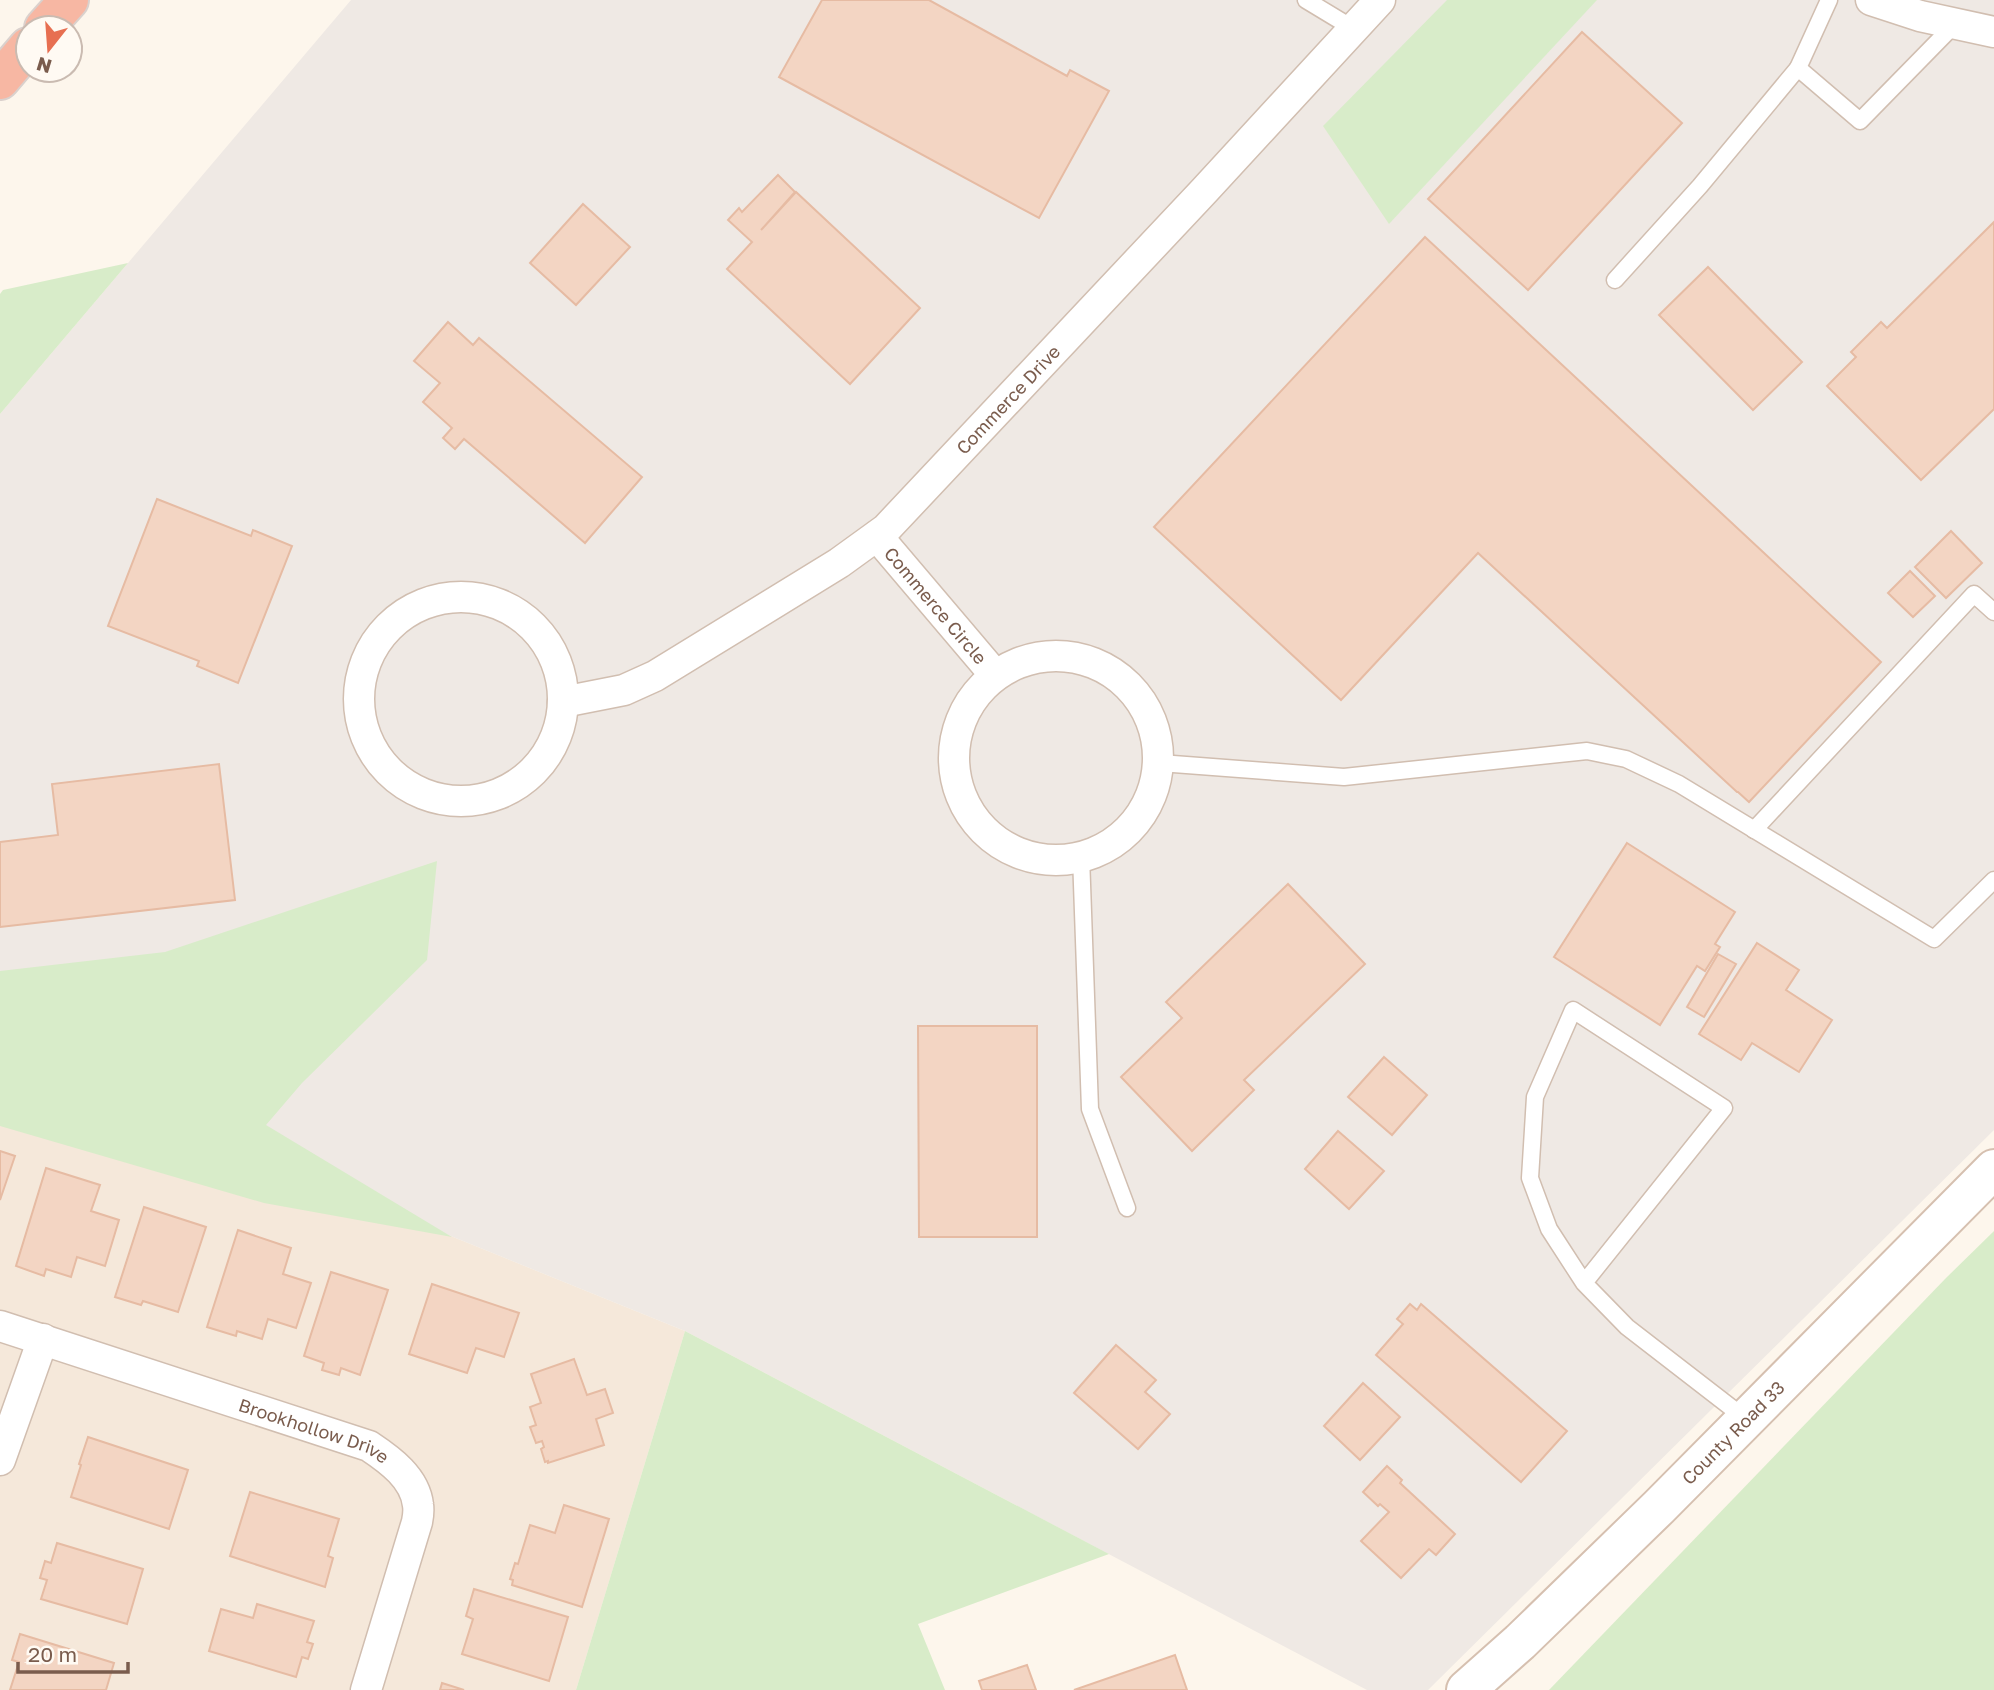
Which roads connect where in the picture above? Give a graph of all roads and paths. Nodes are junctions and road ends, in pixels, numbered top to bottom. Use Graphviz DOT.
graph roads {
  1 [pos="69,0"];
  2 [pos="1306,0"];
  3 [pos="1380,0"];
  4 [pos="1829,0"];
  5 [pos="1871,0"];
  6 [pos="1907,5"];
  7 [pos="56,14"];
  8 [pos="1955,24"];
  9 [pos="1354,29"];
  10 [pos="1994,32"];
  11 [pos="14,64"];
  12 [pos="1798,68"];
  13 [pos="0,80"];
  14 [pos="1615,280"];
  15 [pos="877,537"];
  16 [pos="1994,612"];
  17 [pos="995,675"];
  18 [pos="563,702"];
  19 [pos="1160,763"];
  20 [pos="1754,830"];
  21 [pos="1082,856"];
  22 [pos="1994,880"];
  23 [pos="1994,1169"];
  24 [pos="1127,1208"];
  25 [pos="1584,1283"];
  26 [pos="0,1326"];
  27 [pos="43,1339"];
  28 [pos="1746,1419"];
  29 [pos="0,1460"];
  30 [pos="366,1690"];
  31 [pos="1466,1690"];
  1 -- 7 [label="highway"];
  2 -- 9 [label="lane"];
  3 -- 9 [label="street, Commerce Drive"];
  4 -- 12 [label="lane"];
  5 -- 6 [label="street"];
  6 -- 8 [label="street"];
  8 -- 10 [label="street"];
  8 -- 12 [label="lane"];
  9 -- 15 [label="street, Commerce Drive"];
  11 -- 13 [label="highway"];
  12 -- 14 [label="lane"];
  15 -- 17 [label="street, Commerce Circle"];
  15 -- 18 [label="street, Commerce Drive"];
  16 -- 20 [label="lane"];
  17 -- 19 [label="street"];
  17 -- 21 [label="street"];
  18 -- 18 [label="street"];
  19 -- 20 [label="lane"];
  19 -- 21 [label="street"];
  20 -- 22 [label="lane"];
  21 -- 24 [label="lane"];
  23 -- 28 [label="street, County Road 33"];
  25 -- 25 [label="lane"];
  25 -- 28 [label="lane"];
  26 -- 27 [label="street, Brookhollow Drive"];
  27 -- 29 [label="street"];
  27 -- 30 [label="street, Brookhollow Drive"];
  28 -- 31 [label="street, County Road 33"];
}
